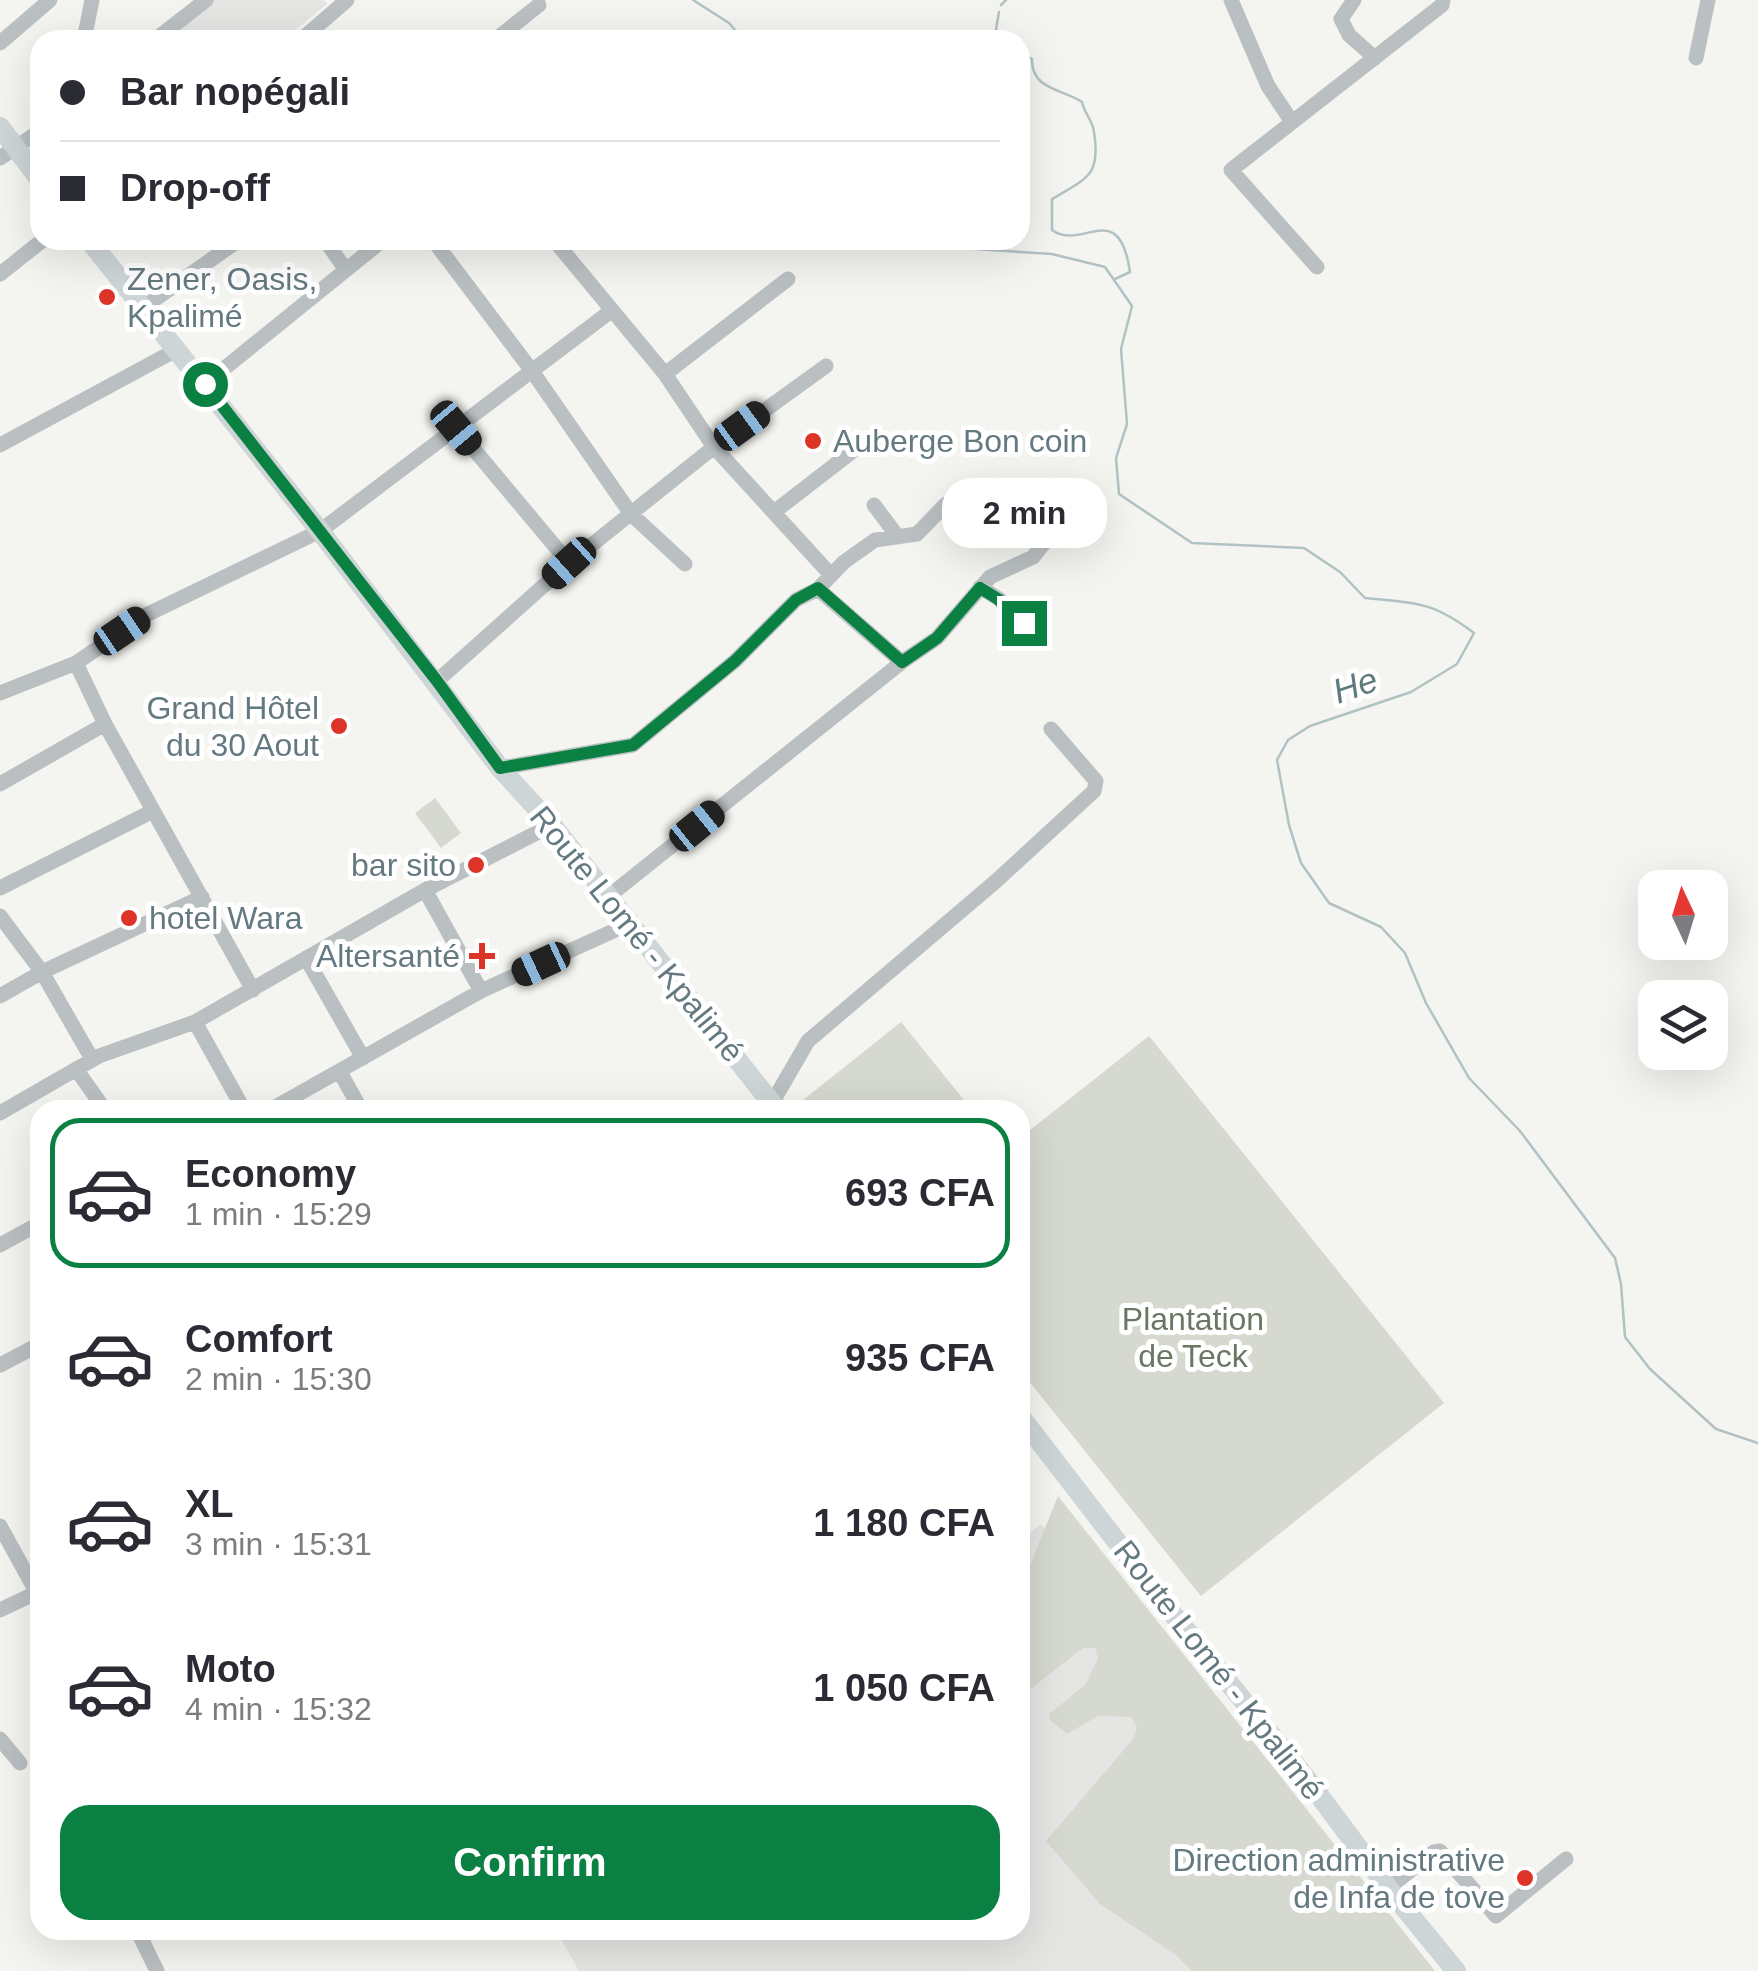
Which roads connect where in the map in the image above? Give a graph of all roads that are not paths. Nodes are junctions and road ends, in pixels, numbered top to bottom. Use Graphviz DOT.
graph roads {
  1 [pos="50,0"];
  2 [pos="92,0"];
  3 [pos="206,0"];
  4 [pos="1231,0"];
  5 [pos="1354,0"];
  6 [pos="1443,0"];
  7 [pos="1708,0"];
  8 [pos="343,1"];
  9 [pos="539,5"];
  10 [pos="86,30"];
  11 [pos="169,30"];
  12 [pos="312,30"];
  13 [pos="508,30"];
  14 [pos="0,43"];
  15 [pos="1375,58"];
  16 [pos="1696,58"];
  17 [pos="1292,122"];
  18 [pos="0,127"];
  19 [pos="30,138"];
  20 [pos="8,152"];
  21 [pos="30,171"];
  22 [pos="30,250"];
  23 [pos="97,250"];
  24 [pos="225,250"];
  25 [pos="332,250"];
  26 [pos="371,250"];
  27 [pos="441,250"];
  28 [pos="562,250"];
  29 [pos="1317,267"];
  30 [pos="346,270"];
  31 [pos="0,274"];
  32 [pos="788,279"];
  33 [pos="144,307"];
  34 [pos="611,311"];
  35 [pos="178,349"];
  36 [pos="826,366"];
  37 [pos="532,370"];
  38 [pos="666,374"];
  39 [pos="205,384"];
  40 [pos="456,428"];
  41 [pos="0,444"];
  42 [pos="862,444"];
  43 [pos="714,446"];
  44 [pos="970,486"];
  45 [pos="874,505"];
  46 [pos="774,512"];
  47 [pos="1068,513"];
  48 [pos="631,514"];
  49 [pos="320,531"];
  50 [pos="898,536"];
  51 [pos="569,563"];
  52 [pos="685,564"];
  53 [pos="830,574"];
  54 [pos="818,588"];
  55 [pos="980,588"];
  56 [pos="1032,629"];
  57 [pos="902,662"];
  58 [pos="76,663"];
  59 [pos="437,681"];
  60 [pos="0,693"];
  61 [pos="105,724"];
  62 [pos="1051,729"];
  63 [pos="500,768"];
  64 [pos="0,784"];
  65 [pos="153,812"];
  66 [pos="552,824"];
  67 [pos="0,888"];
  68 [pos="425,890"];
  69 [pos="202,896"];
  70 [pos="609,896"];
  71 [pos="0,916"];
  72 [pos="631,923"];
  73 [pos="306,958"];
  74 [pos="42,972"];
  75 [pos="253,990"];
  76 [pos="481,991"];
  77 [pos="0,996"];
  78 [pos="195,1022"];
  79 [pos="362,1058"];
  80 [pos="92,1059"];
  81 [pos="76,1069"];
  82 [pos="340,1072"];
  83 [pos="99,1100"];
  84 [pos="238,1100"];
  85 [pos="288,1100"];
  86 [pos="355,1100"];
  87 [pos="769,1100"];
  88 [pos="777,1100"];
  89 [pos="0,1113"];
  90 [pos="30,1228"];
  91 [pos="0,1244"];
  92 [pos="30,1349"];
  93 [pos="0,1365"];
  94 [pos="1030,1429"];
  95 [pos="0,1526"];
  96 [pos="30,1578"];
  97 [pos="30,1596"];
  98 [pos="0,1610"];
  99 [pos="0,1739"];
  100 [pos="20,1763"];
  101 [pos="1566,1859"];
  102 [pos="1388,1888"];
  103 [pos="143,1940"];
  104 [pos="157,1971"];
  105 [pos="1456,1971"];
  1 -- 14 [label="street"];
  2 -- 10 [label="street"];
  3 -- 11 [label="street"];
  4 -- 17 [label="street"];
  5 -- 15 [label="street"];
  6 -- 15 [label="street"];
  7 -- 16 [label="street"];
  8 -- 12 [label="street"];
  9 -- 13 [label="street"];
  15 -- 17 [label="street"];
  17 -- 29 [label="street"];
  18 -- 20 [label="main road"];
  19 -- 20 [label="street"];
  20 -- 21 [label="main road"];
  22 -- 31 [label="street"];
  23 -- 33 [label="main road, Route Lomé - Kpalimé"];
  24 -- 33 [label="street"];
  25 -- 30 [label="street"];
  26 -- 30 [label="street"];
  27 -- 37 [label="street"];
  28 -- 34 [label="street"];
  30 -- 39 [label="street"];
  32 -- 38 [label="street"];
  33 -- 35 [label="main road, Route Lomé - Kpalimé"];
  34 -- 37 [label="street"];
  34 -- 38 [label="street"];
  35 -- 39 [label="main road, Route Lomé - Kpalimé"];
  35 -- 41 [label="street"];
  36 -- 43 [label="street"];
  37 -- 40 [label="street"];
  37 -- 48 [label="street"];
  38 -- 43 [label="street"];
  39 -- 49 [label="main road, Route Lomé - Kpalimé"];
  40 -- 49 [label="street"];
  40 -- 51 [label="street"];
  42 -- 46 [label="street"];
  43 -- 46 [label="street"];
  43 -- 48 [label="street"];
  44 -- 50 [label="street"];
  45 -- 50 [label="street"];
  46 -- 53 [label="street"];
  47 -- 55 [label="street"];
  48 -- 51 [label="street"];
  48 -- 52 [label="street"];
  49 -- 58 [label="street"];
  49 -- 59 [label="main road, Route Lomé - Kpalimé"];
  50 -- 53 [label="street"];
  51 -- 59 [label="street"];
  53 -- 54 [label="street"];
  54 -- 57 [label="street"];
  54 -- 63 [label="street"];
  55 -- 56 [label="street"];
  55 -- 57 [label="street"];
  57 -- 70 [label="street"];
  58 -- 60 [label="street"];
  58 -- 61 [label="street"];
  59 -- 63 [label="main road, Route Lomé - Kpalimé"];
  61 -- 64 [label="street"];
  61 -- 65 [label="street"];
  62 -- 88 [label="street"];
  63 -- 66 [label="main road, Route Lomé - Kpalimé"];
  65 -- 67 [label="street"];
  65 -- 69 [label="street"];
  66 -- 68 [label="street"];
  66 -- 70 [label="main road, Route Lomé - Kpalimé"];
  68 -- 73 [label="street"];
  68 -- 76 [label="street"];
  69 -- 74 [label="street"];
  69 -- 75 [label="street"];
  70 -- 72 [label="main road, Route Lomé - Kpalimé"];
  71 -- 74 [label="street"];
  72 -- 76 [label="street"];
  72 -- 87 [label="main road, Route Lomé - Kpalimé"];
  73 -- 75 [label="street"];
  73 -- 79 [label="street"];
  74 -- 77 [label="street"];
  74 -- 80 [label="street"];
  75 -- 78 [label="street"];
  76 -- 79 [label="street"];
  78 -- 80 [label="street"];
  78 -- 84 [label="street"];
  79 -- 82 [label="street"];
  80 -- 81 [label="street"];
  81 -- 83 [label="street"];
  81 -- 89 [label="street"];
  82 -- 85 [label="street"];
  82 -- 86 [label="street"];
  90 -- 91 [label="street"];
  92 -- 93 [label="street"];
  94 -- 102 [label="main road, Route Lomé - Kpalimé"];
  95 -- 96 [label="street"];
  97 -- 98 [label="street"];
  99 -- 100 [label="street"];
  101 -- 102 [label="street"];
  102 -- 105 [label="main road, Route Lomé - Kpalimé"];
  103 -- 104 [label="street"];
}
